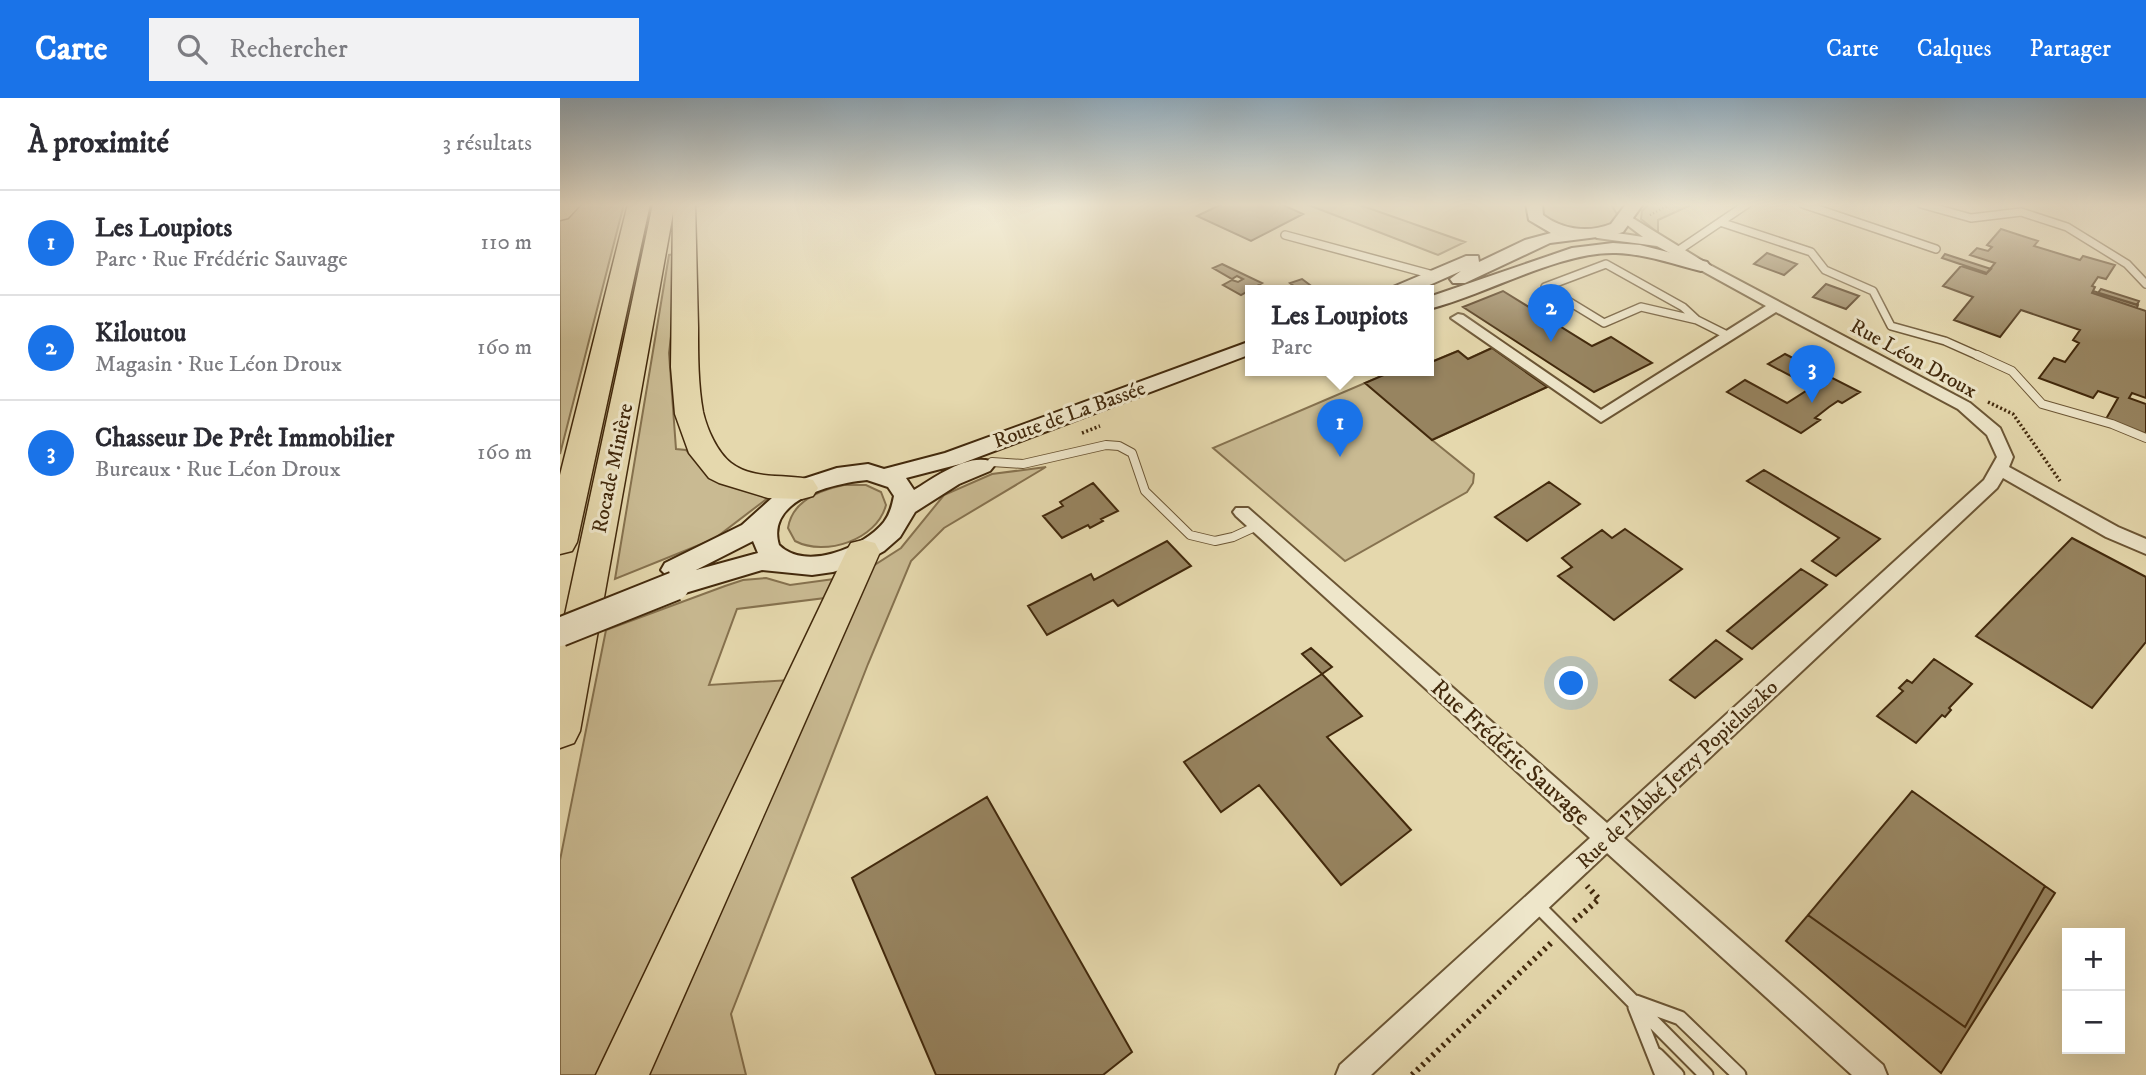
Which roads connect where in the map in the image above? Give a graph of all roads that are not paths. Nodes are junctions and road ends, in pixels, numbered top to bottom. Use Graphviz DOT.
graph roads {
  1 [pos="629,250"];
  2 [pos="655,250"];
  3 [pos="684,250"];
  4 [pos="1329,250"];
  5 [pos="1495,250"];
  6 [pos="1515,250"];
  7 [pos="1599,250"];
  8 [pos="1635,250"];
  9 [pos="1671,250"];
  10 [pos="1804,250"];
  11 [pos="2104,250"];
  12 [pos="1701,267"];
  13 [pos="1433,284"];
  14 [pos="2146,284"];
  15 [pos="1434,301"];
  16 [pos="1776,306"];
  17 [pos="1458,318"];
  18 [pos="1697,320"];
  19 [pos="1729,335"];
  20 [pos="1245,349"];
  21 [pos="1245,363"];
  22 [pos="2146,438"];
  23 [pos="992,462"];
  24 [pos="1999,469"];
  25 [pos="886,476"];
  26 [pos="802,488"];
  27 [pos="906,506"];
  28 [pos="772,513"];
  29 [pos="1250,519"];
  30 [pos="560,542"];
  31 [pos="2146,547"];
  32 [pos="863,552"];
  33 [pos="787,562"];
  34 [pos="675,578"];
  35 [pos="560,616"];
  36 [pos="560,632"];
  37 [pos="560,731"];
  38 [pos="1608,838"];
  39 [pos="1536,904"];
  40 [pos="1632,1000"];
  41 [pos="1655,1052"];
  42 [pos="622,1075"];
  43 [pos="1350,1075"];
  44 [pos="1662,1075"];
  45 [pos="1677,1075"];
  46 [pos="1706,1075"];
  47 [pos="1739,1075"];
  48 [pos="1873,1075"];
  1 -- 30 [label="highway, Rocade Minière"];
  2 -- 37 [label="highway, Rocade Minière"];
  3 -- 26 [label="highway"];
  4 -- 13 [label="lane"];
  5 -- 13 [label="main road"];
  6 -- 13 [label="main road"];
  7 -- 15 [label="main road"];
  8 -- 12 [label="main road"];
  9 -- 12 [label="street, Rue Léon Droux"];
  10 -- 22 [label="lane"];
  11 -- 14 [label="lane"];
  12 -- 16 [label="street, Rue Léon Droux"];
  16 -- 19 [label="street"];
  16 -- 24 [label="street, Rue Léon Droux"];
  17 -- 19 [label="street"];
  18 -- 18 [label="lane"];
  18 -- 19 [label="lane"];
  20 -- 25 [label="main road, Route de La Bassée"];
  21 -- 23 [label="main road, Route de La Bassée"];
  23 -- 27 [label="main road, Route de La Bassée"];
  23 -- 29 [label="lane"];
  24 -- 31 [label="street"];
  24 -- 38 [label="street, Rue de l'Abbé Jerzy Popieluszko"];
  25 -- 26 [label="main road"];
  25 -- 27 [label="main road"];
  26 -- 28 [label="main road"];
  27 -- 32 [label="main road"];
  28 -- 33 [label="main road"];
  28 -- 34 [label="main road"];
  29 -- 38 [label="street, Rue Frédéric Sauvage"];
  32 -- 33 [label="main road"];
  32 -- 42 [label="highway"];
  33 -- 34 [label="main road"];
  34 -- 35 [label="main road"];
  34 -- 36 [label="main road, bridge"];
  38 -- 39 [label="street, Rue de l'Abbé Jerzy Popieluszko"];
  38 -- 48 [label="street, Rue Frédéric Sauvage"];
  39 -- 40 [label="lane"];
  39 -- 43 [label="street, Rue de l'Abbé Jerzy Popieluszko"];
  40 -- 41 [label="lane"];
  40 -- 46 [label="lane"];
  40 -- 47 [label="lane"];
  41 -- 44 [label="lane"];
  41 -- 45 [label="lane"];
}
